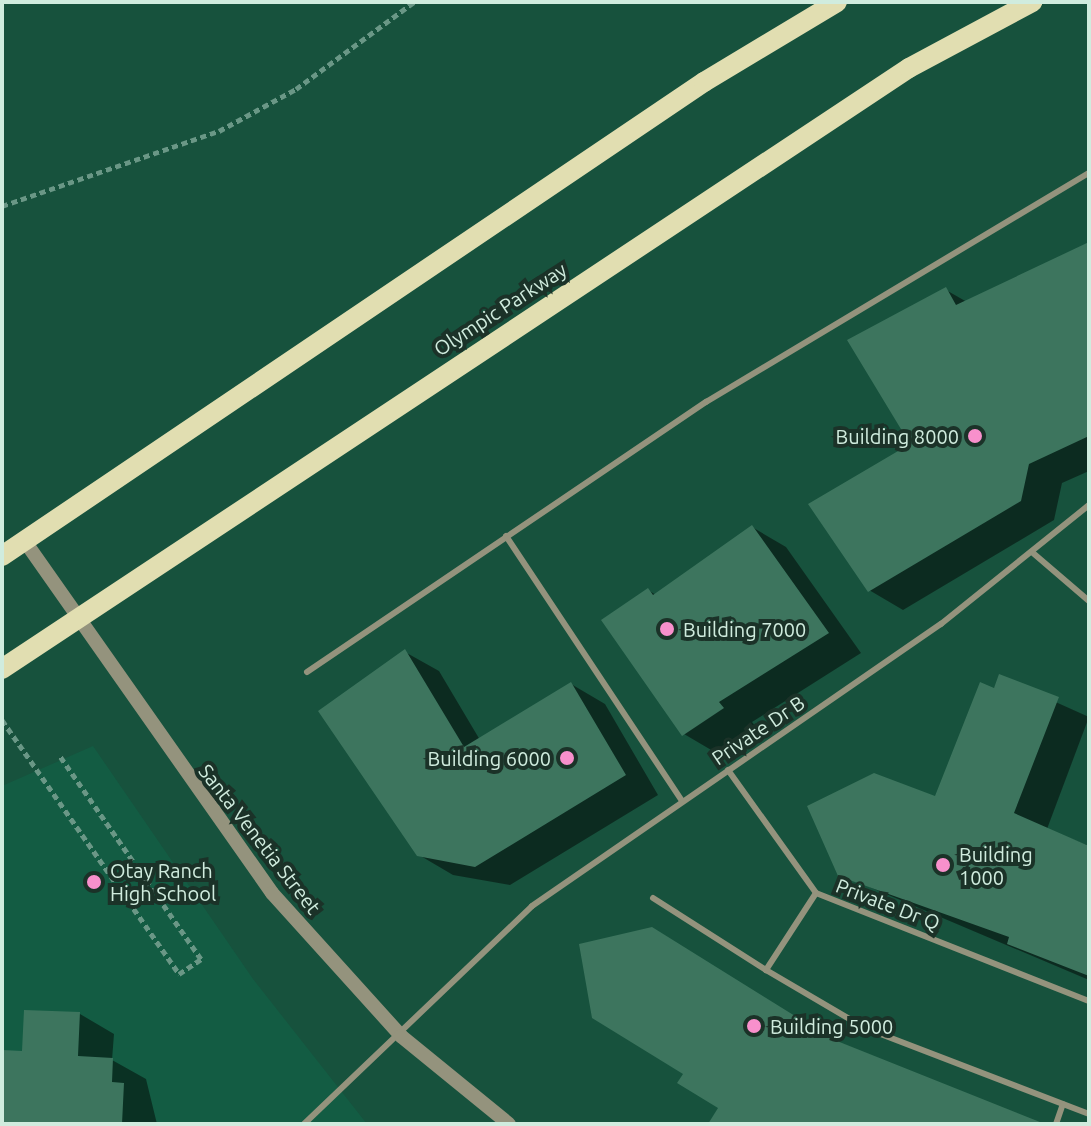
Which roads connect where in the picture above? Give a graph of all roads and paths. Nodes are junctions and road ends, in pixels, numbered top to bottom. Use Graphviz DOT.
graph roads {
  1 [pos="414,2"];
  2 [pos="837,2"];
  3 [pos="1032,2"];
  4 [pos="1089,173"];
  5 [pos="2,206"];
  6 [pos="1089,505"];
  7 [pos="506,536"];
  8 [pos="24,540"];
  9 [pos="1033,553"];
  10 [pos="2,556"];
  11 [pos="1089,601"];
  12 [pos="78,616"];
  13 [pos="2,669"];
  14 [pos="307,672"];
  15 [pos="2,720"];
  16 [pos="60,756"];
  17 [pos="728,770"];
  18 [pos="682,801"];
  19 [pos="816,893"];
  20 [pos="653,898"];
  21 [pos="766,970"];
  22 [pos="1089,1001"];
  23 [pos="401,1036"];
  24 [pos="1063,1104"];
  25 [pos="1089,1114"];
  26 [pos="304,1124"];
  27 [pos="509,1124"];
  28 [pos="1056,1124"];
  1 -- 5 [label="path"];
  2 -- 8 [label="main road"];
  3 -- 12 [label="main road, Olympic Parkway"];
  4 -- 7 [label="lane"];
  6 -- 9 [label="lane, Private Dr B"];
  7 -- 14 [label="lane"];
  7 -- 18 [label="lane"];
  8 -- 10 [label="main road"];
  8 -- 12 [label="street, Santa Venetia Street"];
  9 -- 11 [label="lane"];
  9 -- 17 [label="lane, Private Dr B"];
  12 -- 13 [label="main road, Olympic Parkway"];
  12 -- 23 [label="street, Santa Venetia Street"];
  15 -- 16 [label="path"];
  17 -- 18 [label="lane, Private Dr B"];
  17 -- 19 [label="lane, Private Dr Q"];
  18 -- 23 [label="lane, Private Dr B"];
  19 -- 21 [label="lane"];
  19 -- 22 [label="lane, Private Dr Q"];
  20 -- 21 [label="lane"];
  21 -- 24 [label="lane"];
  23 -- 26 [label="lane, Private Dr B"];
  23 -- 27 [label="street, Santa Venetia Street"];
  24 -- 25 [label="lane"];
  24 -- 28 [label="lane"];
}
